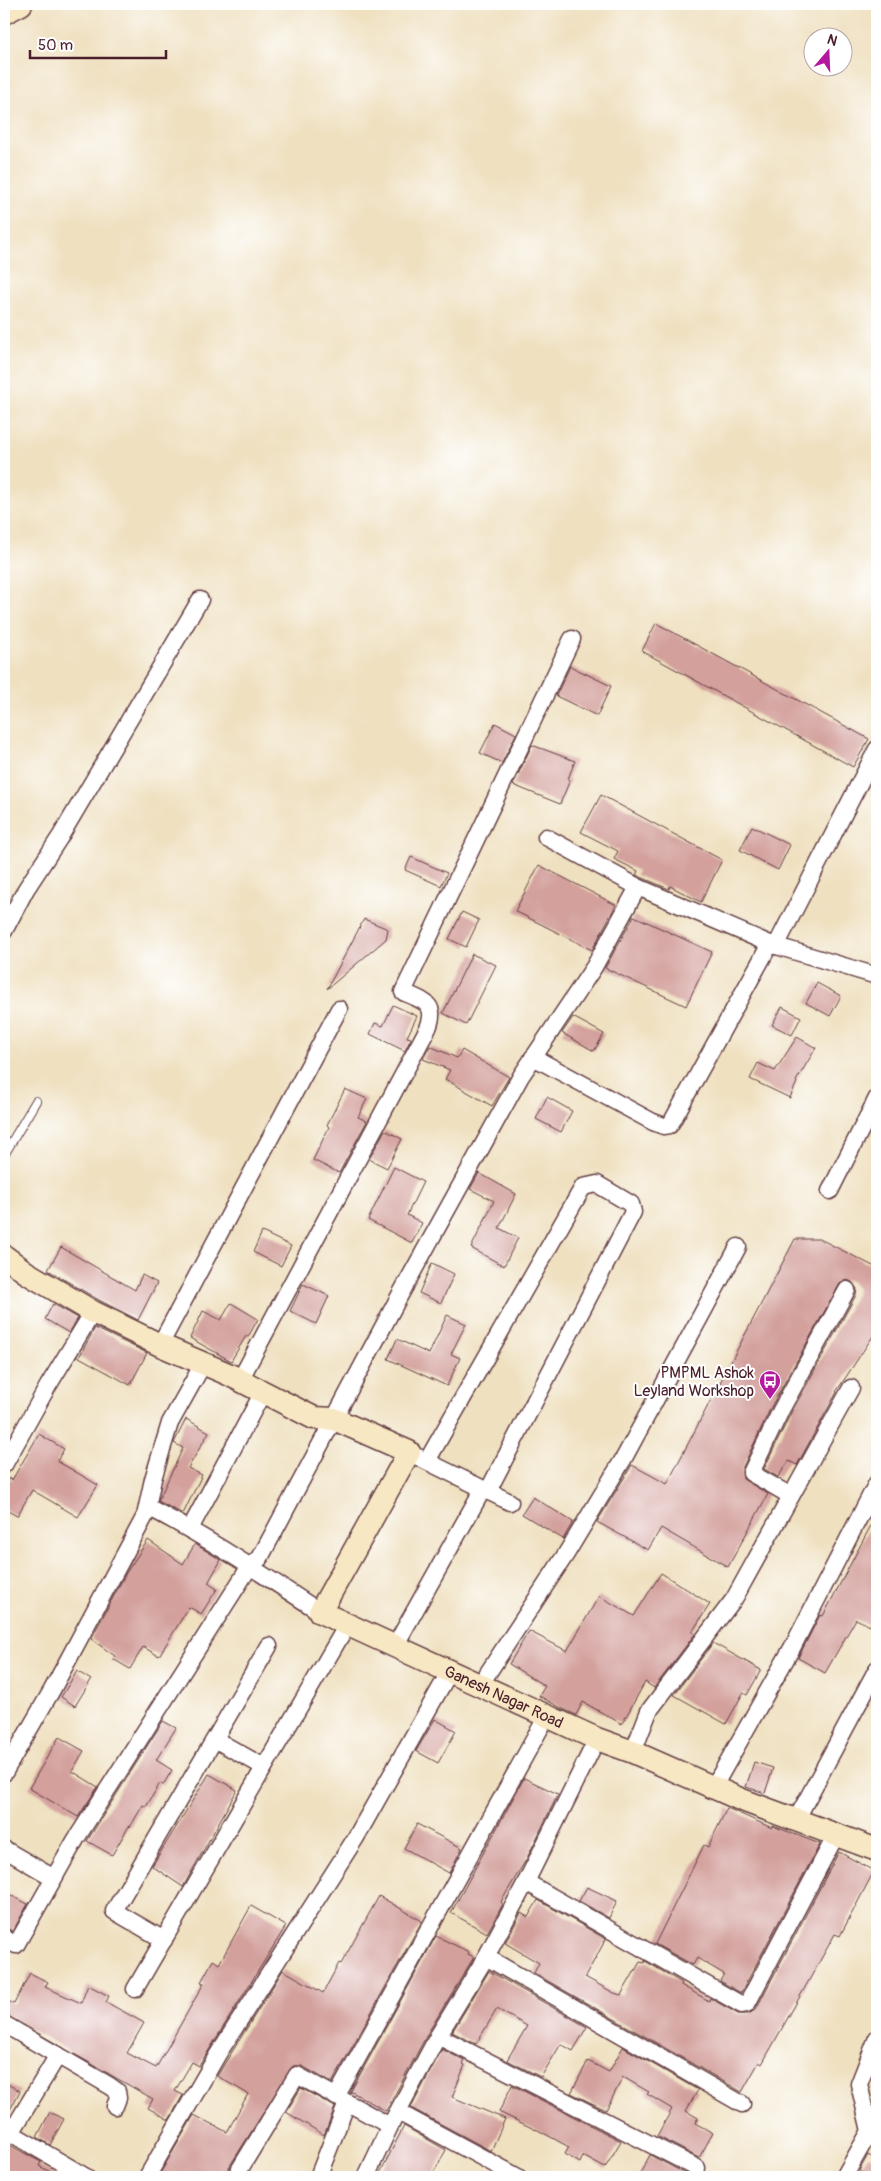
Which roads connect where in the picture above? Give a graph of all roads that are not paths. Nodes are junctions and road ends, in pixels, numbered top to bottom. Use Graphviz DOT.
graph roads {
  1 [pos="21,4"];
  2 [pos="4,13"];
  3 [pos="200,600"];
  4 [pos="572,638"];
  5 [pos="877,749"];
  6 [pos="546,837"];
  7 [pos="638,887"];
  8 [pos="4,931"];
  9 [pos="773,945"];
  10 [pos="877,976"];
  11 [pos="340,1008"];
  12 [pos="533,1057"];
  13 [pos="877,1098"];
  14 [pos="36,1101"];
  15 [pos="4,1155"];
  16 [pos="830,1191"];
  17 [pos="738,1247"];
  18 [pos="4,1256"];
  19 [pos="847,1290"];
  20 [pos="93,1312"];
  21 [pos="160,1345"];
  22 [pos="203,1364"];
  23 [pos="240,1380"];
  24 [pos="851,1388"];
  25 [pos="263,1392"];
  26 [pos="334,1419"];
  27 [pos="418,1457"];
  28 [pos="4,1465"];
  29 [pos="877,1483"];
  30 [pos="486,1490"];
  31 [pos="791,1496"];
  32 [pos="510,1502"];
  33 [pos="148,1507"];
  34 [pos="190,1529"];
  35 [pos="250,1566"];
  36 [pos="320,1612"];
  37 [pos="347,1625"];
  38 [pos="269,1646"];
  39 [pos="395,1646"];
  40 [pos="877,1669"];
  41 [pos="450,1671"];
  42 [pos="480,1685"];
  43 [pos="547,1716"];
  44 [pos="597,1739"];
  45 [pos="216,1740"];
  46 [pos="633,1752"];
  47 [pos="264,1767"];
  48 [pos="4,1773"];
  49 [pos="713,1788"];
  50 [pos="796,1820"];
  51 [pos="836,1834"];
  52 [pos="875,1844"];
  53 [pos="4,1849"];
  54 [pos="54,1878"];
  55 [pos="526,1882"];
  56 [pos="4,1938"];
  57 [pos="164,1940"];
  58 [pos="486,1957"];
  59 [pos="135,1989"];
  60 [pos="4,2024"];
  61 [pos="438,2036"];
  62 [pos="877,2038"];
  63 [pos="58,2054"];
  64 [pos="342,2100"];
  65 [pos="742,2104"];
  66 [pos="115,2106"];
  67 [pos="394,2119"];
  68 [pos="8,2131"];
  69 [pos="697,2168"];
  70 [pos="86,2177"];
  71 [pos="147,2177"];
  72 [pos="235,2177"];
  73 [pos="318,2177"];
  74 [pos="366,2177"];
  75 [pos="518,2177"];
  76 [pos="844,2177"];
  1 -- 2 [label="street"];
  3 -- 8 [label="street"];
  4 -- 23 [label="street"];
  5 -- 9 [label="street"];
  6 -- 7 [label="street"];
  7 -- 9 [label="street"];
  7 -- 12 [label="street"];
  9 -- 10 [label="street"];
  9 -- 12 [label="street"];
  11 -- 21 [label="street"];
  12 -- 26 [label="street"];
  13 -- 16 [label="street"];
  14 -- 15 [label="lane"];
  17 -- 42 [label="street"];
  18 -- 20 [label="street"];
  19 -- 31 [label="street"];
  20 -- 21 [label="street"];
  20 -- 28 [label="street"];
  21 -- 22 [label="street"];
  22 -- 23 [label="street"];
  22 -- 33 [label="street"];
  23 -- 25 [label="street"];
  24 -- 31 [label="street"];
  25 -- 26 [label="street"];
  25 -- 34 [label="street"];
  26 -- 27 [label="street"];
  26 -- 35 [label="street"];
  27 -- 30 [label="street"];
  27 -- 30 [label="street"];
  27 -- 36 [label="street"];
  29 -- 49 [label="street"];
  30 -- 32 [label="street"];
  30 -- 39 [label="street"];
  31 -- 46 [label="street"];
  33 -- 34 [label="street, Ganesh Nagar Road"];
  33 -- 48 [label="street"];
  34 -- 35 [label="street, Ganesh Nagar Road"];
  35 -- 36 [label="street, Ganesh Nagar Road"];
  35 -- 54 [label="street"];
  36 -- 37 [label="street, Ganesh Nagar Road"];
  37 -- 39 [label="street, Ganesh Nagar Road"];
  37 -- 47 [label="street"];
  38 -- 45 [label="street"];
  39 -- 41 [label="street, Ganesh Nagar Road"];
  40 -- 50 [label="street"];
  41 -- 42 [label="street, Ganesh Nagar Road"];
  41 -- 71 [label="street"];
  42 -- 43 [label="street, Ganesh Nagar Road"];
  43 -- 44 [label="street, Ganesh Nagar Road"];
  43 -- 64 [label="street"];
  44 -- 46 [label="street, Ganesh Nagar Road"];
  44 -- 55 [label="street"];
  45 -- 47 [label="street"];
  45 -- 57 [label="street"];
  46 -- 49 [label="street, Ganesh Nagar Road"];
  47 -- 57 [label="street"];
  49 -- 50 [label="street, Ganesh Nagar Road"];
  50 -- 51 [label="street, Ganesh Nagar Road"];
  51 -- 52 [label="street, Ganesh Nagar Road"];
  51 -- 55 [label="street"];
  53 -- 54 [label="street"];
  54 -- 56 [label="street"];
  55 -- 58 [label="street"];
  57 -- 59 [label="street"];
  58 -- 61 [label="street"];
  58 -- 65 [label="street"];
  60 -- 63 [label="street"];
  61 -- 67 [label="street"];
  61 -- 69 [label="street"];
  62 -- 76 [label="street"];
  63 -- 66 [label="street"];
  63 -- 68 [label="street"];
  64 -- 67 [label="street"];
  64 -- 72 [label="street"];
  64 -- 73 [label="street"];
  67 -- 74 [label="street"];
  67 -- 75 [label="street"];
  68 -- 70 [label="street"];
}
